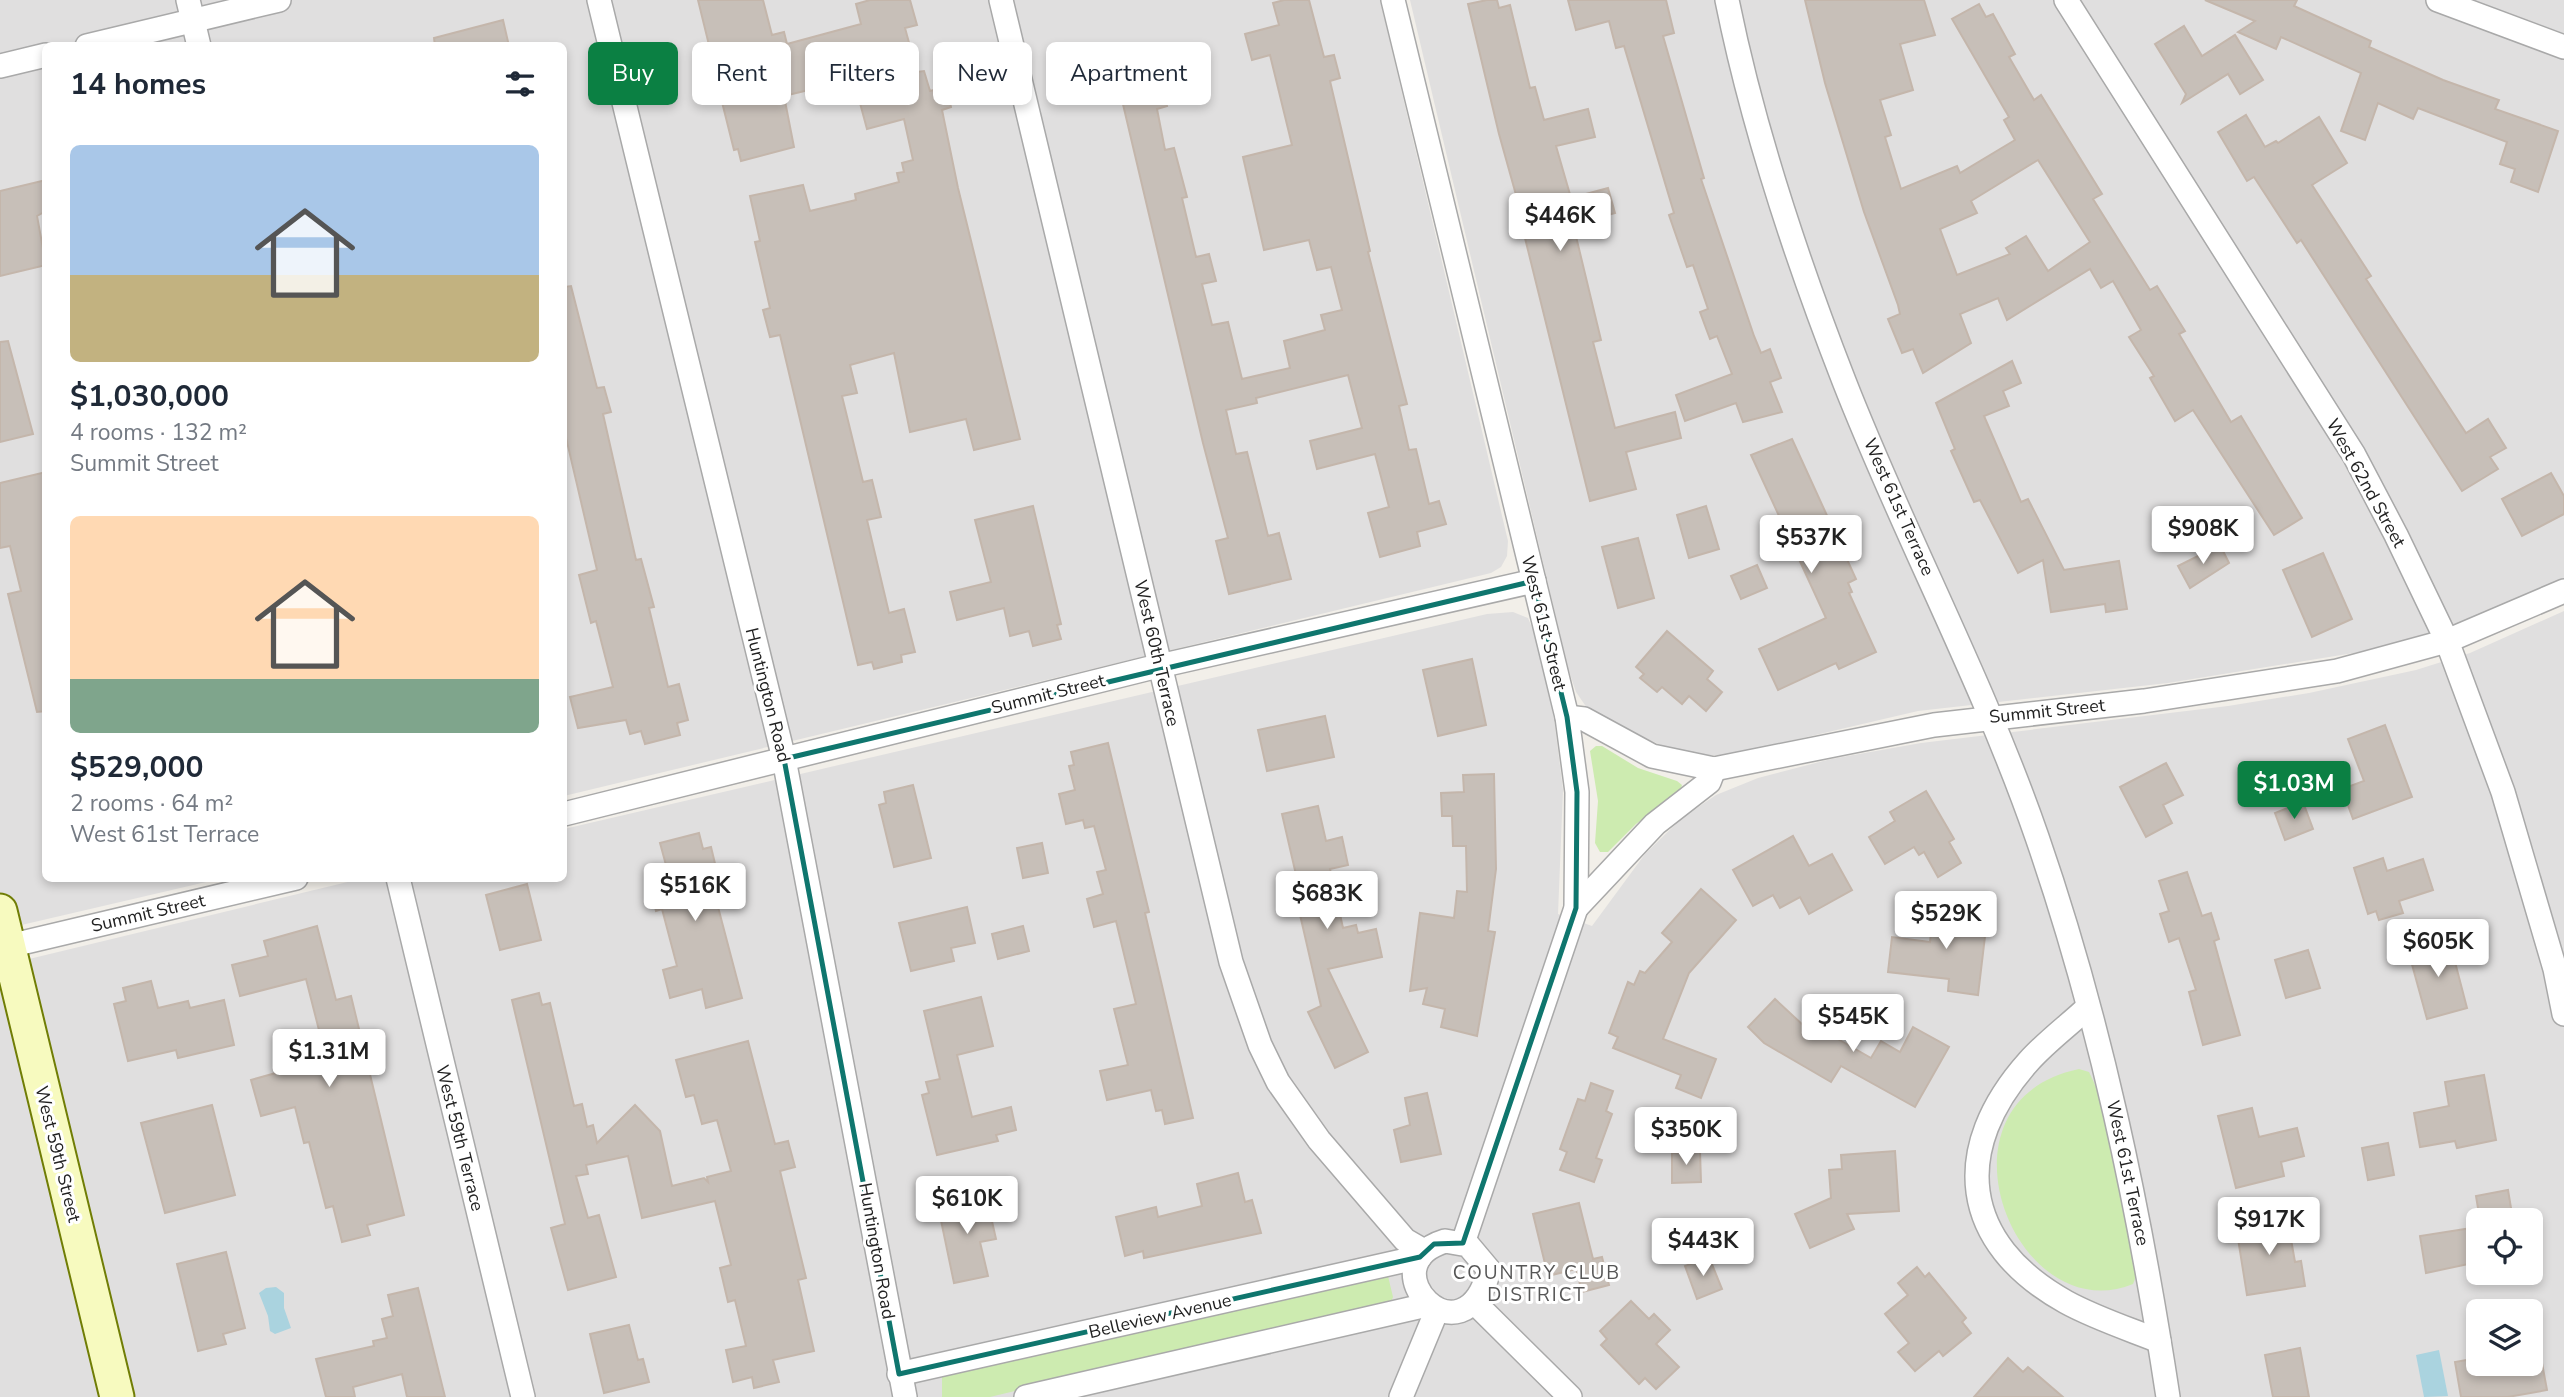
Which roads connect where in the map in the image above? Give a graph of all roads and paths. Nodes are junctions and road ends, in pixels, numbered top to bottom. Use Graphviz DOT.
graph roads {
  1 [pos="279,0"];
  2 [pos="598,0"];
  3 [pos="1001,0"];
  4 [pos="1393,0"];
  5 [pos="1727,0"];
  6 [pos="2066,0"];
  7 [pos="2438,0"];
  8 [pos="190,10"];
  9 [pos="98,42"];
  10 [pos="198,42"];
  11 [pos="2564,47"];
  12 [pos="42,56"];
  13 [pos="0,66"];
  14 [pos="1534,581"];
  15 [pos="2564,591"];
  16 [pos="2447,641"];
  17 [pos="1160,666"];
  18 [pos="1990,716"];
  19 [pos="1567,717"];
  20 [pos="784,759"];
  21 [pos="1714,769"];
  22 [pos="567,813"];
  23 [pos="279,882"];
  24 [pos="399,882"];
  25 [pos="1576,908"];
  26 [pos="0,911"];
  27 [pos="4,947"];
  28 [pos="2088,1007"];
  29 [pos="2564,1014"];
  30 [pos="1463,1243"];
  31 [pos="1422,1254"];
  32 [pos="1474,1302"];
  33 [pos="1432,1307"];
  34 [pos="2160,1341"];
  35 [pos="899,1374"];
  36 [pos="117,1397"];
  37 [pos="523,1397"];
  38 [pos="905,1397"];
  39 [pos="1026,1397"];
  40 [pos="1401,1397"];
  41 [pos="1570,1397"];
  42 [pos="2168,1397"];
  1 -- 8 [label="street"];
  2 -- 20 [label="street, Huntington Road"];
  3 -- 17 [label="street, West 60th Terrace"];
  4 -- 14 [label="street, West 61st Street"];
  5 -- 18 [label="street, West 61st Terrace"];
  6 -- 16 [label="street, West 62nd Street"];
  7 -- 11 [label="street"];
  8 -- 9 [label="street"];
  8 -- 10 [label="street"];
  12 -- 13 [label="street"];
  14 -- 17 [label="street, Summit Street"];
  14 -- 19 [label="street, West 61st Street"];
  15 -- 16 [label="street, Summit Street"];
  16 -- 18 [label="street, Summit Street"];
  16 -- 29 [label="street, West 62nd Street"];
  17 -- 20 [label="street, Summit Street"];
  17 -- 31 [label="street, West 60th Terrace"];
  18 -- 21 [label="street, Summit Street"];
  18 -- 28 [label="street, West 61st Terrace"];
  19 -- 21 [label="street"];
  19 -- 25 [label="street, West 61st Street"];
  20 -- 22 [label="street, Summit Street"];
  20 -- 35 [label="street, Huntington Road"];
  21 -- 25 [label="street"];
  23 -- 27 [label="street, Summit Street"];
  24 -- 37 [label="street, West 59th Terrace"];
  25 -- 30 [label="street, West 61st Street"];
  26 -- 27 [label="street, West 59th Street"];
  27 -- 36 [label="street, West 59th Street"];
  28 -- 34 [label="street, West 61st Terrace"];
  28 -- 34 [label="street"];
  30 -- 31 [label="street"];
  30 -- 32 [label="street"];
  31 -- 33 [label="street"];
  31 -- 35 [label="street, Belleview Avenue"];
  32 -- 33 [label="street"];
  32 -- 41 [label="street"];
  33 -- 39 [label="street"];
  33 -- 40 [label="street"];
  34 -- 42 [label="street, West 61st Terrace"];
  35 -- 38 [label="street, Huntington Road"];
}
